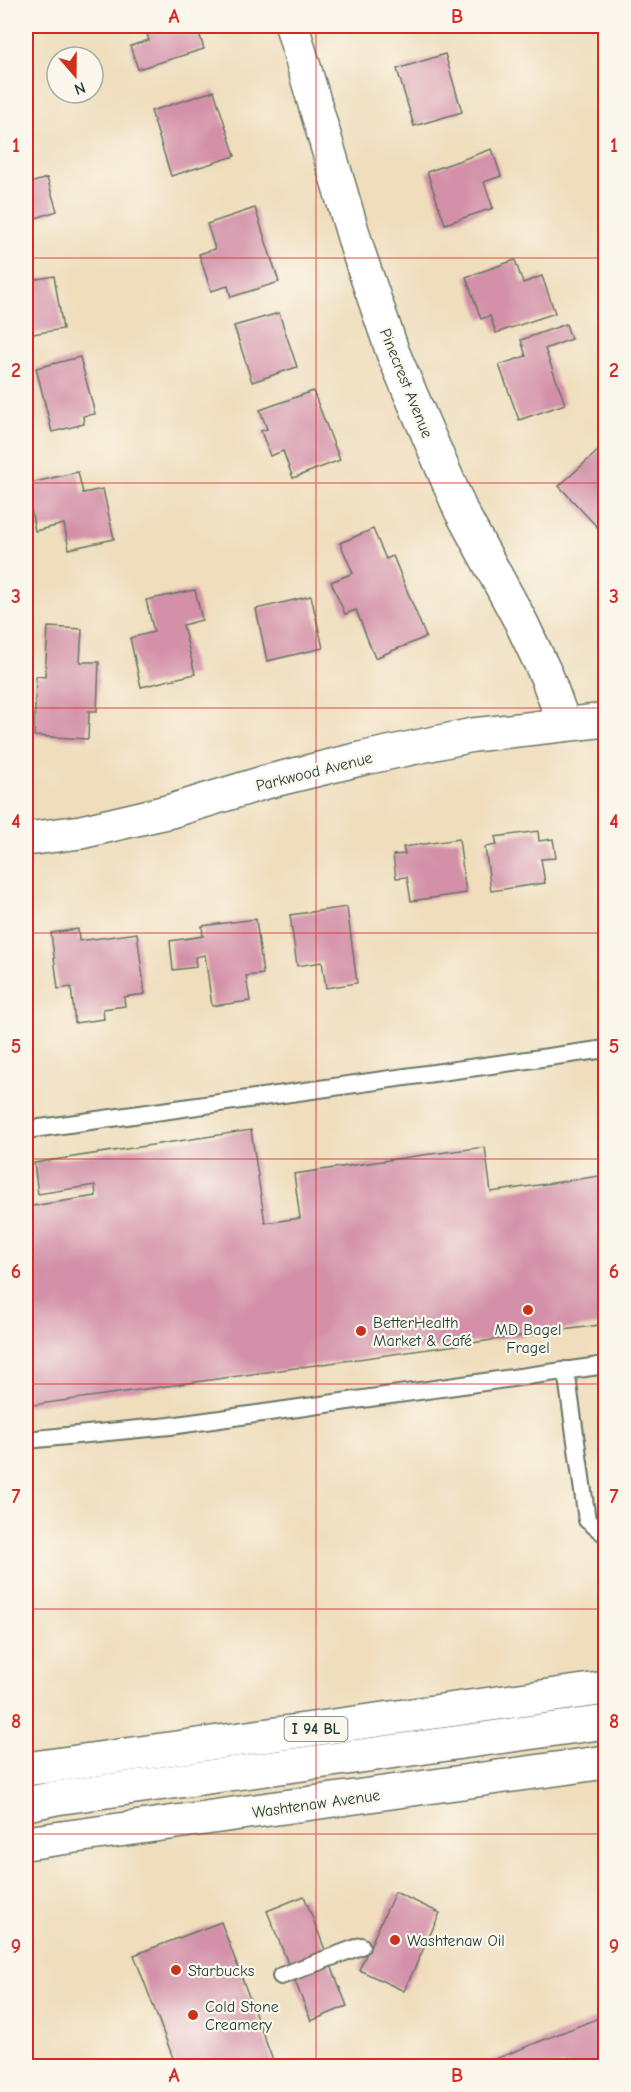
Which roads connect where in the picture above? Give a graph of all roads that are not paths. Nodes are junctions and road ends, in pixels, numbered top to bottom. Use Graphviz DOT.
graph roads {
  1 [pos="292,26"];
  2 [pos="606,720"];
  3 [pos="564,724"];
  4 [pos="26,839"];
  5 [pos="606,1049"];
  6 [pos="26,1130"];
  7 [pos="605,1367"];
  8 [pos="566,1370"];
  9 [pos="26,1440"];
  10 [pos="606,1535"];
  11 [pos="606,1688"];
  12 [pos="606,1722"];
  13 [pos="606,1762"];
  14 [pos="26,1769"];
  15 [pos="26,1804"];
  16 [pos="26,1843"];
  17 [pos="361,1946"];
  18 [pos="281,1976"];
  1 -- 3 [label="main road, Pinecrest Avenue"];
  2 -- 3 [label="main road, Parkwood Avenue"];
  3 -- 4 [label="main road, Parkwood Avenue"];
  5 -- 6 [label="lane"];
  7 -- 8 [label="lane"];
  8 -- 9 [label="lane"];
  8 -- 10 [label="lane"];
  11 -- 14 [label="main road, I 94 BL"];
  12 -- 15 [label="main road"];
  13 -- 16 [label="main road, Washtenaw Avenue"];
  17 -- 18 [label="lane"];
}
